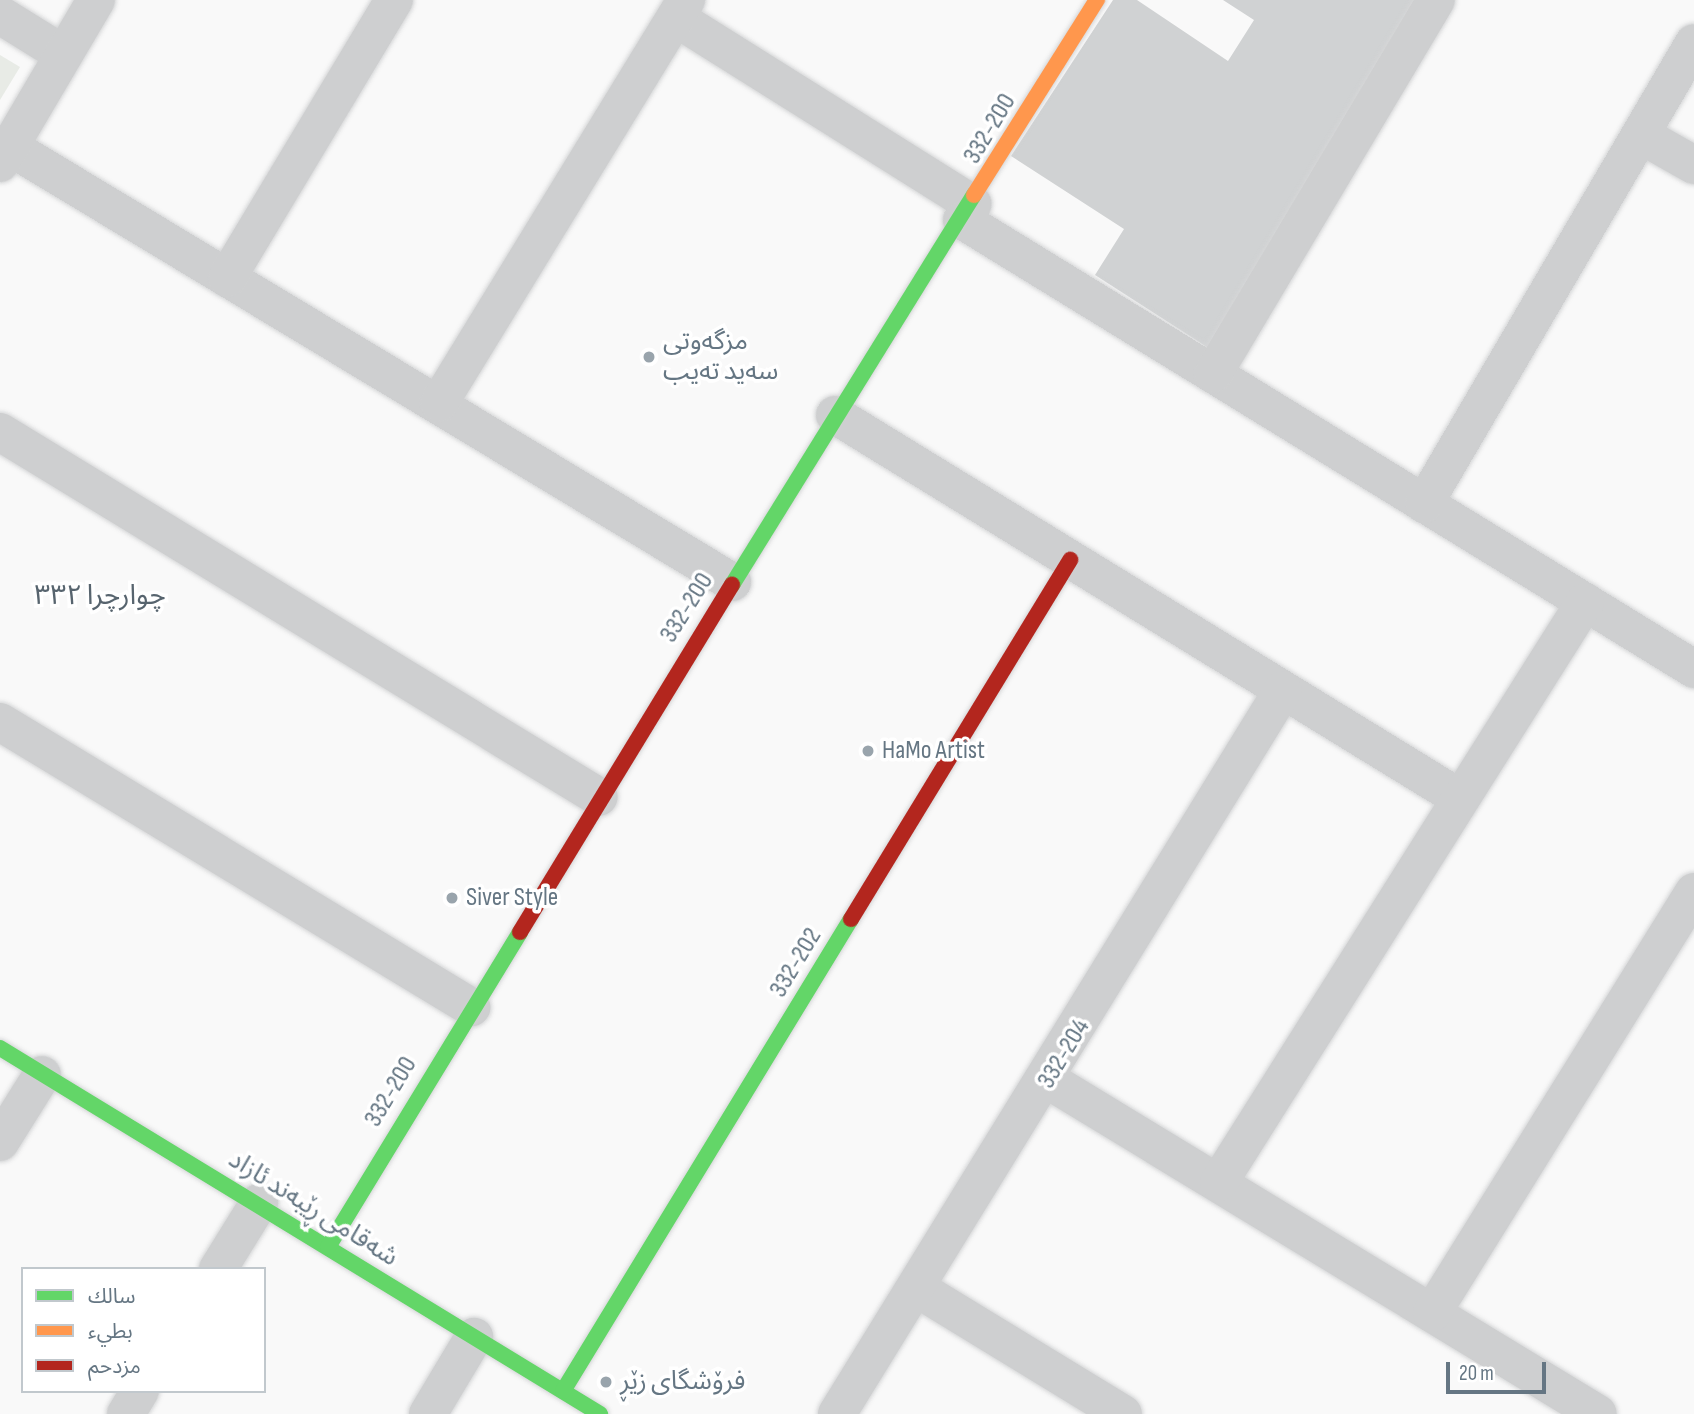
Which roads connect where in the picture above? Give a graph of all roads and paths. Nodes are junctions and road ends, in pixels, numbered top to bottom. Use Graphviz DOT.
graph roads {
  1 [pos="96,0"];
  2 [pos="394,0"];
  3 [pos="1097,0"];
  4 [pos="1436,0"];
  5 [pos="681,9"];
  6 [pos="0,15"];
  7 [pos="1694,43"];
  8 [pos="63,54"];
  9 [pos="1641,135"];
  10 [pos="5,155"];
  11 [pos="1694,166"];
  12 [pos="968,212"];
  13 [pos="227,278"];
  14 [pos="1213,374"];
  15 [pos="439,403"];
  16 [pos="835,415"];
  17 [pos="0,432"];
  18 [pos="1424,503"];
  19 [pos="1070,561"];
  20 [pos="732,582"];
  21 [pos="1585,602"];
  22 [pos="1694,669"];
  23 [pos="1283,690"];
  24 [pos="0,722"];
  25 [pos="600,797"];
  26 [pos="1458,797"];
  27 [pos="1694,892"];
  28 [pos="471,1007"];
  29 [pos="0,1048"];
  30 [pos="42,1075"];
  31 [pos="1048,1080"];
  32 [pos="0,1142"];
  33 [pos="1219,1182"];
  34 [pos="259,1203"];
  35 [pos="328,1247"];
  36 [pos="219,1267"];
  37 [pos="918,1289"];
  38 [pos="1432,1313"];
  39 [pos="474,1337"];
  40 [pos="563,1391"];
  41 [pos="140,1393"];
  42 [pos="126,1414"];
  43 [pos="428,1414"];
  44 [pos="600,1414"];
  45 [pos="837,1414"];
  46 [pos="1123,1414"];
  47 [pos="1598,1414"];
  1 -- 8 [label="street"];
  2 -- 13 [label="street"];
  3 -- 12 [label="street, 332-200"];
  4 -- 14 [label="street"];
  5 -- 12 [label="street"];
  5 -- 15 [label="street"];
  6 -- 8 [label="street"];
  7 -- 9 [label="street"];
  8 -- 10 [label="street"];
  9 -- 11 [label="street"];
  9 -- 18 [label="street"];
  10 -- 13 [label="street"];
  12 -- 14 [label="street"];
  12 -- 16 [label="street, 332-200"];
  13 -- 15 [label="street"];
  14 -- 18 [label="street"];
  15 -- 20 [label="street"];
  16 -- 19 [label="street"];
  16 -- 20 [label="street, 332-200"];
  17 -- 25 [label="street"];
  18 -- 21 [label="street"];
  19 -- 23 [label="street"];
  19 -- 40 [label="street, 332-202"];
  20 -- 25 [label="street, 332-200"];
  21 -- 22 [label="street"];
  21 -- 26 [label="street"];
  23 -- 26 [label="street"];
  23 -- 31 [label="street, 332-204"];
  24 -- 28 [label="street"];
  25 -- 28 [label="street, 332-200"];
  26 -- 33 [label="street"];
  27 -- 38 [label="street"];
  28 -- 35 [label="street, 332-200"];
  29 -- 30 [label="street, شەقامی ڕێبەند ئازاد"];
  30 -- 32 [label="street"];
  30 -- 34 [label="street, شەقامی ڕێبەند ئازاد"];
  31 -- 33 [label="street"];
  31 -- 37 [label="street, 332-204"];
  33 -- 38 [label="street"];
  34 -- 35 [label="street, شەقامی ڕێبەند ئازاد"];
  34 -- 36 [label="street"];
  35 -- 39 [label="street, شەقامی ڕێبەند ئازاد"];
  37 -- 45 [label="street, 332-204"];
  37 -- 46 [label="street"];
  38 -- 47 [label="street"];
  39 -- 40 [label="street, شەقامی ڕێبەند ئازاد"];
  39 -- 43 [label="street"];
  40 -- 44 [label="street, شەقامی ڕێبەند ئازاد"];
  41 -- 42 [label="street"];
}
